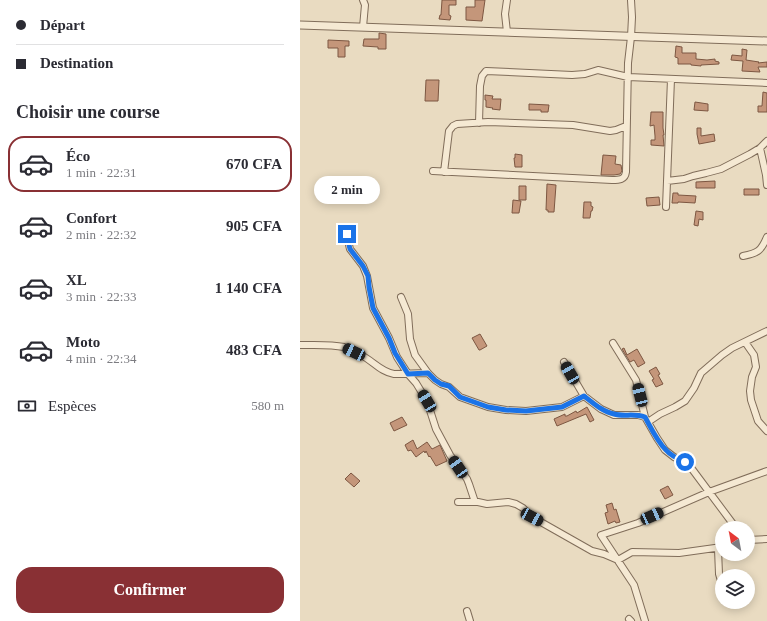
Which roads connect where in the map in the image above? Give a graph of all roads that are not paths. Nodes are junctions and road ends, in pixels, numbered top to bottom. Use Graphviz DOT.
graph roads {
  1 [pos="363,0"];
  2 [pos="507,0"];
  3 [pos="631,0"];
  4 [pos="300,25"];
  5 [pos="362,27"];
  6 [pos="507,32"];
  7 [pos="631,36"];
  8 [pos="767,41"];
  9 [pos="628,77"];
  10 [pos="671,79"];
  11 [pos="767,82"];
  12 [pos="479,123"];
  13 [pos="626,126"];
  14 [pos="767,141"];
  15 [pos="760,148"];
  16 [pos="433,171"];
  17 [pos="444,172"];
  18 [pos="667,181"];
  19 [pos="767,185"];
  20 [pos="666,207"];
  21 [pos="348,230"];
  22 [pos="767,237"];
  23 [pos="743,256"];
  24 [pos="401,297"];
  25 [pos="767,331"];
  26 [pos="745,342"];
  27 [pos="613,343"];
  28 [pos="300,346"];
  29 [pos="564,362"];
  30 [pos="428,373"];
  31 [pos="408,374"];
  32 [pos="584,396"];
  33 [pos="647,419"];
  34 [pos="767,431"];
  35 [pos="767,471"];
  36 [pos="709,492"];
  37 [pos="458,502"];
  38 [pos="475,502"];
  39 [pos="731,521"];
  40 [pos="755,539"];
  41 [pos="767,539"];
  42 [pos="715,549"];
  43 [pos="618,560"];
  44 [pos="467,611"];
  45 [pos="470,621"];
  46 [pos="645,621"];
  1 -- 5 [label="street"];
  2 -- 6 [label="street"];
  3 -- 7 [label="street"];
  4 -- 5 [label="street"];
  5 -- 6 [label="street"];
  6 -- 7 [label="street"];
  7 -- 8 [label="street"];
  7 -- 9 [label="street"];
  9 -- 10 [label="street"];
  9 -- 12 [label="street"];
  9 -- 13 [label="street"];
  10 -- 11 [label="street"];
  10 -- 18 [label="street"];
  12 -- 13 [label="street"];
  12 -- 17 [label="street"];
  13 -- 17 [label="street"];
  14 -- 15 [label="street"];
  15 -- 18 [label="street"];
  15 -- 19 [label="street"];
  16 -- 17 [label="street"];
  18 -- 20 [label="street"];
  21 -- 31 [label="street"];
  22 -- 23 [label="street"];
  24 -- 30 [label="street"];
  25 -- 26 [label="street"];
  26 -- 33 [label="street"];
  26 -- 34 [label="street"];
  27 -- 33 [label="street"];
  28 -- 31 [label="street"];
  29 -- 32 [label="street"];
  30 -- 31 [label="street"];
  30 -- 32 [label="street"];
  31 -- 38 [label="street"];
  32 -- 33 [label="street"];
  33 -- 36 [label="street"];
  35 -- 36 [label="street"];
  36 -- 39 [label="street"];
  36 -- 43 [label="street"];
  37 -- 38 [label="street"];
  38 -- 43 [label="street"];
  40 -- 41 [label="street"];
  42 -- 43 [label="street"];
  43 -- 46 [label="street"];
  44 -- 45 [label="street"];
}
